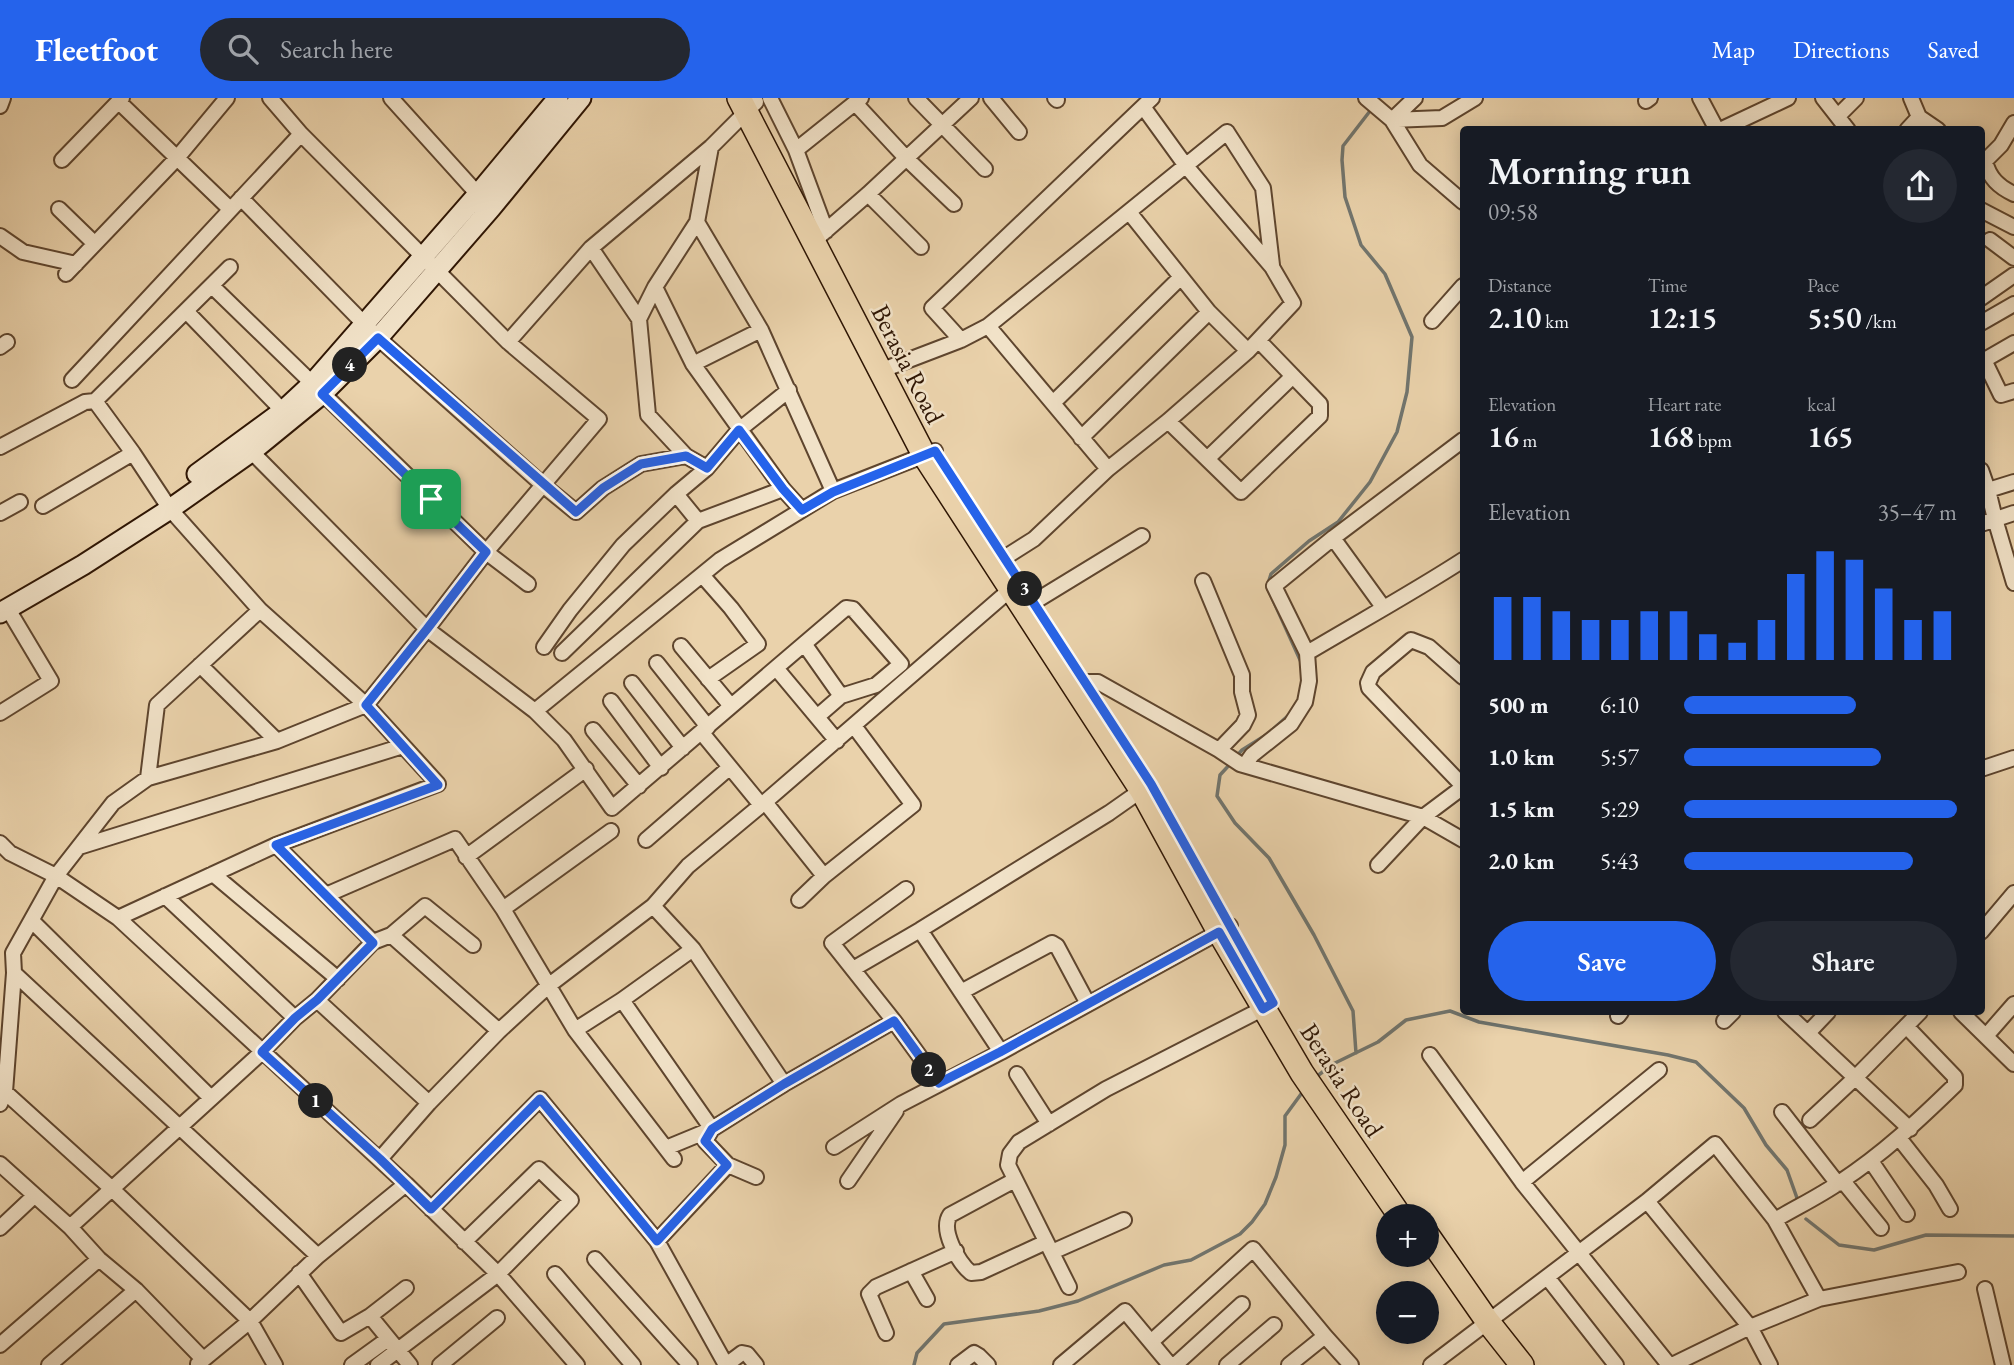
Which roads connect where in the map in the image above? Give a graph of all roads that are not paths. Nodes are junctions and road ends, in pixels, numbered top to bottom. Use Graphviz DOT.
graph roads {
  1 [pos="3,98"];
  2 [pos="227,98"];
  3 [pos="270,98"];
  4 [pos="391,98"];
  5 [pos="558,98"];
  6 [pos="581,98"];
  7 [pos="916,98"];
  8 [pos="971,98"];
  9 [pos="991,98"];
  10 [pos="1366,98"];
  11 [pos="1415,98"];
  12 [pos="1475,98"];
  13 [pos="1700,98"];
  14 [pos="1788,98"];
  15 [pos="1823,98"];
  16 [pos="1856,98"];
  17 [pos="1911,98"];
  18 [pos="120,100"];
  19 [pos="858,100"];
  20 [pos="753,101"];
  21 [pos="1148,103"];
  22 [pos="0,106"];
  23 [pos="1919,117"];
  24 [pos="1392,120"];
  25 [pos="549,122"];
  26 [pos="2014,123"];
  27 [pos="1844,125"];
  28 [pos="942,126"];
  29 [pos="1716,126"];
  30 [pos="1727,126"];
  31 [pos="1911,126"];
  32 [pos="1932,126"];
  33 [pos="1019,132"];
  34 [pos="301,134"];
  35 [pos="711,147"];
  36 [pos="796,150"];
  37 [pos="177,158"];
  38 [pos="1985,158"];
  39 [pos="907,159"];
  40 [pos="62,160"];
  41 [pos="1186,166"];
  42 [pos="1985,167"];
  43 [pos="985,169"];
  44 [pos="868,194"];
  45 [pos="2014,194"];
  46 [pos="241,198"];
  47 [pos="1460,199"];
  48 [pos="484,201"];
  49 [pos="954,204"];
  50 [pos="59,209"];
  51 [pos="230,209"];
  52 [pos="1129,212"];
  53 [pos="1985,212"];
  54 [pos="697,222"];
  55 [pos="2014,227"];
  56 [pos="821,235"];
  57 [pos="0,236"];
  58 [pos="1990,240"];
  59 [pos="94,243"];
  60 [pos="921,247"];
  61 [pos="590,248"];
  62 [pos="422,256"];
  63 [pos="2014,258"];
  64 [pos="230,267"];
  65 [pos="1272,267"];
  66 [pos="436,270"];
  67 [pos="2014,275"];
  68 [pos="1180,278"];
  69 [pos="212,286"];
  70 [pos="655,287"];
  71 [pos="1460,289"];
  72 [pos="1985,295"];
  73 [pos="2014,304"];
  74 [pos="186,311"];
  75 [pos="1209,312"];
  76 [pos="639,319"];
  77 [pos="1432,321"];
  78 [pos="1985,321"];
  79 [pos="988,326"];
  80 [pos="761,330"];
  81 [pos="371,331"];
  82 [pos="961,340"];
  83 [pos="509,342"];
  84 [pos="2014,343"];
  85 [pos="1254,346"];
  86 [pos="1985,359"];
  87 [pos="693,364"];
  88 [pos="1985,366"];
  89 [pos="885,369"];
  90 [pos="1293,376"];
  91 [pos="72,380"];
  92 [pos="317,389"];
  93 [pos="789,390"];
  94 [pos="2014,391"];
  95 [pos="95,401"];
  96 [pos="1054,402"];
  97 [pos="283,411"];
  98 [pos="1168,421"];
  99 [pos="739,430"];
  100 [pos="1081,438"];
  101 [pos="10,441"];
  102 [pos="1460,444"];
  103 [pos="246,447"];
  104 [pos="133,453"];
  105 [pos="930,453"];
  106 [pos="686,456"];
  107 [pos="1207,459"];
  108 [pos="707,468"];
  109 [pos="1108,469"];
  110 [pos="2014,482"];
  111 [pos="543,485"];
  112 [pos="783,489"];
  113 [pos="1985,491"];
  114 [pos="833,492"];
  115 [pos="676,494"];
  116 [pos="20,502"];
  117 [pos="167,504"];
  118 [pos="44,506"];
  119 [pos="802,510"];
  120 [pos="0,513"];
  121 [pos="2014,513"];
  122 [pos="698,520"];
  123 [pos="1988,522"];
  124 [pos="1142,536"];
  125 [pos="1333,538"];
  126 [pos="486,552"];
  127 [pos="1004,558"];
  128 [pos="1460,562"];
  129 [pos="702,575"];
  130 [pos="1203,581"];
  131 [pos="2014,583"];
  132 [pos="527,584"];
  133 [pos="1022,592"];
  134 [pos="1384,607"];
  135 [pos="3,608"];
  136 [pos="260,611"];
  137 [pos="427,629"];
  138 [pos="805,645"];
  139 [pos="681,646"];
  140 [pos="544,648"];
  141 [pos="562,653"];
  142 [pos="1307,653"];
  143 [pos="657,663"];
  144 [pos="200,665"];
  145 [pos="776,668"];
  146 [pos="906,670"];
  147 [pos="1460,674"];
  148 [pos="708,680"];
  149 [pos="1086,682"];
  150 [pos="632,683"];
  151 [pos="841,696"];
  152 [pos="611,701"];
  153 [pos="366,705"];
  154 [pos="731,706"];
  155 [pos="535,711"];
  156 [pos="0,713"];
  157 [pos="818,716"];
  158 [pos="854,726"];
  159 [pos="593,730"];
  160 [pos="705,730"];
  161 [pos="277,741"];
  162 [pos="837,741"];
  163 [pos="403,746"];
  164 [pos="683,748"];
  165 [pos="1222,752"];
  166 [pos="2014,758"];
  167 [pos="1243,765"];
  168 [pos="661,768"];
  169 [pos="729,768"];
  170 [pos="1985,768"];
  171 [pos="586,769"];
  172 [pos="148,778"];
  173 [pos="1460,784"];
  174 [pos="639,786"];
  175 [pos="1146,787"];
  176 [pos="1460,789"];
  177 [pos="763,803"];
  178 [pos="1423,817"];
  179 [pos="611,831"];
  180 [pos="1460,838"];
  181 [pos="646,840"];
  182 [pos="276,845"];
  183 [pos="79,847"];
  184 [pos="5,848"];
  185 [pos="466,857"];
  186 [pos="1378,865"];
  187 [pos="213,874"];
  188 [pos="56,876"];
  189 [pos="824,876"];
  190 [pos="906,889"];
  191 [pos="2014,893"];
  192 [pos="326,895"];
  193 [pos="165,896"];
  194 [pos="799,900"];
  195 [pos="653,906"];
  196 [pos="503,909"];
  197 [pos="118,918"];
  198 [pos="32,921"];
  199 [pos="1985,927"];
  200 [pos="1224,929"];
  201 [pos="920,930"];
  202 [pos="391,935"];
  203 [pos="373,943"];
  204 [pos="473,945"];
  205 [pos="694,949"];
  206 [pos="853,969"];
  207 [pos="14,973"];
  208 [pos="338,979"];
  209 [pos="548,986"];
  210 [pos="961,992"];
  211 [pos="317,1000"];
  212 [pos="622,1000"];
  213 [pos="1088,1004"];
  214 [pos="2014,1004"];
  215 [pos="1268,1006"];
  216 [pos="1788,1015"];
  217 [pos="1825,1015"];
  218 [pos="1917,1015"];
  219 [pos="1964,1015"];
  220 [pos="295,1018"];
  221 [pos="894,1021"];
  222 [pos="1906,1026"];
  223 [pos="575,1030"];
  224 [pos="499,1031"];
  225 [pos="1808,1033"];
  226 [pos="1986,1036"];
  227 [pos="262,1052"];
  228 [pos="1000,1052"];
  229 [pos="1430,1055"];
  230 [pos="2014,1064"];
  231 [pos="1659,1070"];
  232 [pos="1017,1074"];
  233 [pos="1855,1078"];
  234 [pos="939,1083"];
  235 [pos="784,1084"];
  236 [pos="2,1098"];
  237 [pos="211,1098"];
  238 [pos="429,1103"];
  239 [pos="901,1104"];
  240 [pos="1329,1104"];
  241 [pos="1782,1112"];
  242 [pos="1810,1120"];
  243 [pos="1049,1124"];
  244 [pos="178,1127"];
  245 [pos="712,1129"];
  246 [pos="1905,1133"];
  247 [pos="834,1147"];
  248 [pos="380,1159"];
  249 [pos="1871,1161"];
  250 [pos="0,1164"];
  251 [pos="727,1165"];
  252 [pos="756,1177"];
  253 [pos="1015,1180"];
  254 [pos="848,1181"];
  255 [pos="1522,1182"];
  256 [pos="1840,1182"];
  257 [pos="406,1184"];
  258 [pos="111,1188"];
  259 [pos="34,1196"];
  260 [pos="1647,1201"];
  261 [pos="1392,1204"];
  262 [pos="1405,1204"];
  263 [pos="431,1209"];
  264 [pos="1950,1209"];
  265 [pos="1907,1214"];
  266 [pos="1124,1220"];
  267 [pos="1775,1220"];
  268 [pos="70,1227"];
  269 [pos="0,1228"];
  270 [pos="1881,1228"];
  271 [pos="657,1241"];
  272 [pos="464,1242"];
  273 [pos="1049,1247"];
  274 [pos="956,1251"];
  275 [pos="1580,1253"];
  276 [pos="1439,1254"];
  277 [pos="318,1256"];
  278 [pos="99,1259"];
  279 [pos="595,1259"];
  280 [pos="1437,1267"];
  281 [pos="911,1271"];
  282 [pos="1958,1272"];
  283 [pos="299,1273"];
  284 [pos="498,1274"];
  285 [pos="555,1275"];
  286 [pos="1547,1278"];
  287 [pos="1069,1286"];
  288 [pos="406,1288"];
  289 [pos="1985,1289"];
  290 [pos="136,1290"];
  291 [pos="927,1299"];
  292 [pos="1819,1299"];
  293 [pos="1242,1304"];
  294 [pos="370,1316"];
  295 [pos="497,1318"];
  296 [pos="250,1321"];
  297 [pos="1274,1325"];
  298 [pos="1484,1325"];
  299 [pos="1750,1327"];
  300 [pos="886,1333"];
  301 [pos="1325,1336"];
  302 [pos="1151,1342"];
  303 [pos="393,1344"];
  304 [pos="0,1345"];
  305 [pos="200,1362"];
  306 [pos="1067,1363"];
  307 [pos="1767,1364"];
  308 [pos="49,1365"];
  309 [pos="275,1365"];
  310 [pos="352,1365"];
  311 [pos="378,1365"];
  312 [pos="411,1365"];
  313 [pos="440,1365"];
  314 [pos="577,1365"];
  315 [pos="634,1365"];
  316 [pos="690,1365"];
  317 [pos="726,1365"];
  318 [pos="755,1365"];
  319 [pos="958,1365"];
  320 [pos="988,1365"];
  321 [pos="1173,1365"];
  322 [pos="1227,1365"];
  323 [pos="1289,1365"];
  324 [pos="1351,1365"];
  325 [pos="1431,1365"];
  326 [pos="1508,1365"];
  327 [pos="1522,1365"];
  328 [pos="1616,1365"];
  329 [pos="1671,1365"];
  330 [pos="2003,1365"];
  1 -- 22 [label="street"];
  2 -- 37 [label="street"];
  3 -- 34 [label="street"];
  4 -- 48 [label="street"];
  5 -- 25 [label="main road"];
  6 -- 25 [label="main road"];
  7 -- 28 [label="street"];
  8 -- 28 [label="street"];
  9 -- 33 [label="street"];
  10 -- 24 [label="street"];
  11 -- 24 [label="street"];
  12 -- 24 [label="street"];
  13 -- 29 [label="street"];
  14 -- 30 [label="street"];
  15 -- 27 [label="street"];
  16 -- 27 [label="street"];
  17 -- 23 [label="street"];
  18 -- 37 [label="street"];
  18 -- 40 [label="street"];
  19 -- 36 [label="street"];
  19 -- 39 [label="street"];
  20 -- 35 [label="street"];
  20 -- 36 [label="street"];
  20 -- 56 [label="main road, Berasia Road"];
  21 -- 41 [label="street"];
  21 -- 82 [label="street"];
  23 -- 31 [label="street"];
  23 -- 32 [label="street"];
  24 -- 47 [label="street"];
  25 -- 48 [label="main road"];
  26 -- 38 [label="street"];
  28 -- 39 [label="street"];
  28 -- 43 [label="street"];
  34 -- 46 [label="street"];
  34 -- 62 [label="street"];
  35 -- 54 [label="street"];
  35 -- 61 [label="street"];
  36 -- 56 [label="street"];
  37 -- 51 [label="street"];
  37 -- 59 [label="street"];
  39 -- 44 [label="street"];
  39 -- 49 [label="street"];
  41 -- 52 [label="street"];
  41 -- 65 [label="street"];
  41 -- 65 [label="street"];
  42 -- 45 [label="street"];
  44 -- 56 [label="street"];
  44 -- 60 [label="street"];
  46 -- 51 [label="street"];
  46 -- 81 [label="street"];
  48 -- 62 [label="main road"];
  48 -- 66 [label="main road"];
  50 -- 59 [label="street"];
  51 -- 91 [label="street"];
  52 -- 68 [label="street"];
  52 -- 79 [label="street"];
  53 -- 55 [label="street"];
  54 -- 70 [label="street"];
  54 -- 80 [label="street"];
  56 -- 89 [label="main road, Berasia Road"];
  57 -- 59 [label="street"];
  58 -- 63 [label="street"];
  61 -- 76 [label="street"];
  61 -- 83 [label="street"];
  62 -- 66 [label="street"];
  62 -- 81 [label="main road"];
  64 -- 69 [label="street"];
  65 -- 85 [label="street"];
  66 -- 81 [label="main road"];
  66 -- 83 [label="street"];
  67 -- 72 [label="street"];
  68 -- 75 [label="street"];
  68 -- 96 [label="street"];
  69 -- 74 [label="street"];
  69 -- 92 [label="street"];
  70 -- 76 [label="street"];
  70 -- 87 [label="street"];
  71 -- 77 [label="street"];
  73 -- 78 [label="street"];
  74 -- 95 [label="street"];
  74 -- 97 [label="street"];
  75 -- 85 [label="street"];
  75 -- 100 [label="street"];
  76 -- 106 [label="street"];
  79 -- 82 [label="street"];
  79 -- 96 [label="street"];
  80 -- 87 [label="street"];
  80 -- 93 [label="street"];
  81 -- 92 [label="main road"];
  81 -- 111 [label="street"];
  82 -- 89 [label="street"];
  83 -- 111 [label="street"];
  84 -- 86 [label="street"];
  85 -- 90 [label="street"];
  85 -- 98 [label="street"];
  87 -- 99 [label="street"];
  88 -- 94 [label="street"];
  89 -- 105 [label="main road, Berasia Road"];
  90 -- 107 [label="street"];
  90 -- 107 [label="street"];
  92 -- 97 [label="main road"];
  92 -- 103 [label="main road"];
  92 -- 126 [label="street"];
  93 -- 99 [label="street"];
  93 -- 114 [label="street"];
  95 -- 101 [label="street"];
  95 -- 104 [label="street"];
  96 -- 100 [label="street"];
  97 -- 103 [label="main road"];
  98 -- 107 [label="street"];
  98 -- 109 [label="street"];
  99 -- 108 [label="street"];
  99 -- 112 [label="street"];
  100 -- 109 [label="street"];
  102 -- 125 [label="street"];
  103 -- 117 [label="main road"];
  103 -- 137 [label="street"];
  104 -- 117 [label="street"];
  104 -- 118 [label="street"];
  105 -- 114 [label="street"];
  105 -- 127 [label="main road, Berasia Road"];
  105 -- 133 [label="main road, Berasia Road"];
  106 -- 108 [label="street"];
  106 -- 111 [label="street"];
  108 -- 115 [label="street"];
  109 -- 127 [label="street"];
  110 -- 113 [label="street"];
  111 -- 126 [label="street"];
  112 -- 119 [label="street"];
  112 -- 122 [label="street"];
  113 -- 123 [label="street"];
  114 -- 119 [label="street"];
  115 -- 122 [label="street"];
  115 -- 140 [label="street"];
  116 -- 120 [label="street"];
  117 -- 135 [label="main road"];
  117 -- 136 [label="street"];
  119 -- 129 [label="street"];
  121 -- 123 [label="street"];
  122 -- 141 [label="street"];
  123 -- 131 [label="street"];
  124 -- 133 [label="street"];
  125 -- 134 [label="street"];
  125 -- 142 [label="street"];
  126 -- 132 [label="street"];
  126 -- 137 [label="street"];
  127 -- 133 [label="main road, Berasia Road"];
  128 -- 134 [label="street"];
  129 -- 148 [label="street"];
  129 -- 155 [label="street"];
  130 -- 165 [label="street"];
  133 -- 146 [label="street"];
  133 -- 149 [label="main road, Berasia Road"];
  133 -- 175 [label="main road, Berasia Road"];
  134 -- 142 [label="street"];
  135 -- 156 [label="street"];
  136 -- 144 [label="street"];
  136 -- 153 [label="street"];
  137 -- 153 [label="street"];
  137 -- 155 [label="street"];
  138 -- 145 [label="street"];
  138 -- 146 [label="street"];
  138 -- 151 [label="street"];
  139 -- 148 [label="street"];
  142 -- 167 [label="street"];
  143 -- 160 [label="street"];
  144 -- 161 [label="street"];
  144 -- 172 [label="street"];
  145 -- 154 [label="street"];
  145 -- 157 [label="street"];
  146 -- 151 [label="street"];
  146 -- 158 [label="street"];
  147 -- 173 [label="street"];
  148 -- 154 [label="street"];
  149 -- 165 [label="street"];
  149 -- 175 [label="main road, Berasia Road"];
  150 -- 164 [label="street"];
  151 -- 157 [label="street"];
  152 -- 168 [label="street"];
  153 -- 161 [label="street"];
  153 -- 163 [label="street"];
  154 -- 160 [label="street"];
  155 -- 171 [label="street"];
  157 -- 162 [label="street"];
  158 -- 162 [label="street"];
  158 -- 189 [label="street"];
  159 -- 174 [label="street"];
  160 -- 164 [label="street"];
  160 -- 169 [label="street"];
  161 -- 172 [label="street"];
  162 -- 177 [label="street"];
  163 -- 182 [label="street"];
  163 -- 183 [label="street"];
  164 -- 168 [label="street"];
  165 -- 167 [label="street"];
  166 -- 170 [label="street"];
  167 -- 178 [label="street"];
  168 -- 174 [label="street"];
  169 -- 177 [label="street"];
  169 -- 181 [label="street"];
  171 -- 174 [label="street"];
  171 -- 185 [label="street"];
  172 -- 183 [label="street"];
  175 -- 200 [label="main road, Berasia Road"];
  175 -- 201 [label="street"];
  176 -- 178 [label="street"];
  177 -- 189 [label="street"];
  177 -- 195 [label="street"];
  178 -- 180 [label="street"];
  178 -- 186 [label="street"];
  179 -- 196 [label="street"];
  182 -- 187 [label="street"];
  182 -- 192 [label="street"];
  183 -- 188 [label="street"];
  184 -- 188 [label="street"];
  185 -- 192 [label="street"];
  185 -- 196 [label="street"];
  187 -- 193 [label="street"];
  187 -- 208 [label="street"];
  188 -- 197 [label="street"];
  188 -- 198 [label="street"];
  189 -- 194 [label="street"];
  190 -- 206 [label="street"];
  191 -- 199 [label="street"];
  192 -- 203 [label="street"];
  193 -- 197 [label="street"];
  193 -- 220 [label="street"];
  195 -- 205 [label="street"];
  195 -- 209 [label="street"];
  196 -- 209 [label="street"];
  197 -- 227 [label="street"];
  198 -- 207 [label="street"];
  198 -- 237 [label="street"];
  200 -- 213 [label="street"];
  200 -- 215 [label="main road, Berasia Road"];
  201 -- 206 [label="street"];
  201 -- 210 [label="street"];
  202 -- 203 [label="street"];
  202 -- 204 [label="street"];
  202 -- 224 [label="street"];
  203 -- 208 [label="street"];
  205 -- 212 [label="street"];
  205 -- 235 [label="street"];
  206 -- 221 [label="street"];
  207 -- 236 [label="street"];
  207 -- 244 [label="street"];
  208 -- 211 [label="street"];
  209 -- 223 [label="street"];
  209 -- 224 [label="street"];
  210 -- 213 [label="street"];
  210 -- 228 [label="street"];
  211 -- 220 [label="street"];
  211 -- 238 [label="street"];
  212 -- 223 [label="street"];
  212 -- 245 [label="street"];
  213 -- 228 [label="street"];
  214 -- 226 [label="street"];
  215 -- 240 [label="main road, Berasia Road"];
  215 -- 243 [label="street"];
  216 -- 225 [label="street"];
  217 -- 225 [label="street"];
  218 -- 222 [label="street"];
  219 -- 226 [label="street"];
  220 -- 227 [label="street"];
  221 -- 234 [label="street"];
  221 -- 235 [label="street"];
  222 -- 233 [label="street"];
  222 -- 246 [label="street"];
  223 -- 245 [label="street"];
  224 -- 238 [label="street"];
  225 -- 233 [label="street"];
  226 -- 230 [label="street"];
  227 -- 237 [label="street"];
  227 -- 248 [label="street"];
  228 -- 234 [label="street"];
  229 -- 255 [label="street"];
  231 -- 255 [label="street"];
  232 -- 243 [label="street"];
  233 -- 242 [label="street"];
  233 -- 246 [label="street"];
  234 -- 239 [label="street"];
  235 -- 245 [label="street"];
  236 -- 258 [label="street"];
  237 -- 244 [label="street"];
  238 -- 248 [label="street"];
  239 -- 247 [label="street"];
  239 -- 254 [label="street"];
  240 -- 261 [label="main road, Berasia Road"];
  240 -- 262 [label="main road, Berasia Road"];
  241 -- 256 [label="street"];
  243 -- 253 [label="street"];
  244 -- 258 [label="street"];
  244 -- 277 [label="street"];
  245 -- 251 [label="street"];
  246 -- 249 [label="street"];
  246 -- 264 [label="street"];
  248 -- 257 [label="street"];
  249 -- 256 [label="street"];
  249 -- 265 [label="street"];
  250 -- 259 [label="street"];
  251 -- 252 [label="street"];
  251 -- 271 [label="street"];
  253 -- 273 [label="street"];
  253 -- 274 [label="street"];
  255 -- 275 [label="street"];
  256 -- 267 [label="street"];
  256 -- 270 [label="street"];
  257 -- 263 [label="street"];
  257 -- 277 [label="street"];
  258 -- 268 [label="street"];
  258 -- 296 [label="street"];
  259 -- 268 [label="street"];
  259 -- 269 [label="street"];
  260 -- 267 [label="street"];
  260 -- 275 [label="street"];
  260 -- 299 [label="street"];
  263 -- 271 [label="street"];
  263 -- 272 [label="street"];
  266 -- 273 [label="street"];
  267 -- 292 [label="street"];
  268 -- 278 [label="street"];
  271 -- 317 [label="street"];
  272 -- 284 [label="street"];
  272 -- 284 [label="street"];
  273 -- 274 [label="street"];
  273 -- 287 [label="street"];
  274 -- 281 [label="street"];
  275 -- 286 [label="street"];
  275 -- 329 [label="street"];
  276 -- 298 [label="main road"];
  277 -- 283 [label="street"];
  278 -- 290 [label="street"];
  278 -- 304 [label="street"];
  279 -- 316 [label="street"];
  280 -- 298 [label="main road"];
  281 -- 291 [label="street"];
  281 -- 300 [label="street"];
  282 -- 292 [label="street"];
  283 -- 294 [label="street"];
  283 -- 296 [label="street"];
  284 -- 303 [label="street"];
  284 -- 314 [label="street"];
  285 -- 315 [label="street"];
  286 -- 298 [label="street"];
  286 -- 328 [label="street"];
  288 -- 294 [label="street"];
  289 -- 330 [label="street"];
  290 -- 305 [label="street"];
  290 -- 308 [label="street"];
  292 -- 299 [label="street"];
  293 -- 321 [label="street"];
  294 -- 303 [label="street"];
  295 -- 313 [label="street"];
  296 -- 305 [label="street"];
  296 -- 309 [label="street"];
  297 -- 322 [label="street"];
  298 -- 325 [label="street"];
  298 -- 326 [label="main road"];
  298 -- 327 [label="main road"];
  299 -- 307 [label="street"];
  299 -- 329 [label="street"];
  301 -- 302 [label="street"];
  301 -- 323 [label="street"];
  301 -- 324 [label="street"];
  302 -- 306 [label="street"];
  302 -- 321 [label="street"];
  303 -- 310 [label="street"];
  303 -- 311 [label="street"];
  303 -- 312 [label="street"];
  317 -- 318 [label="street"];
  319 -- 320 [label="street"];
}
